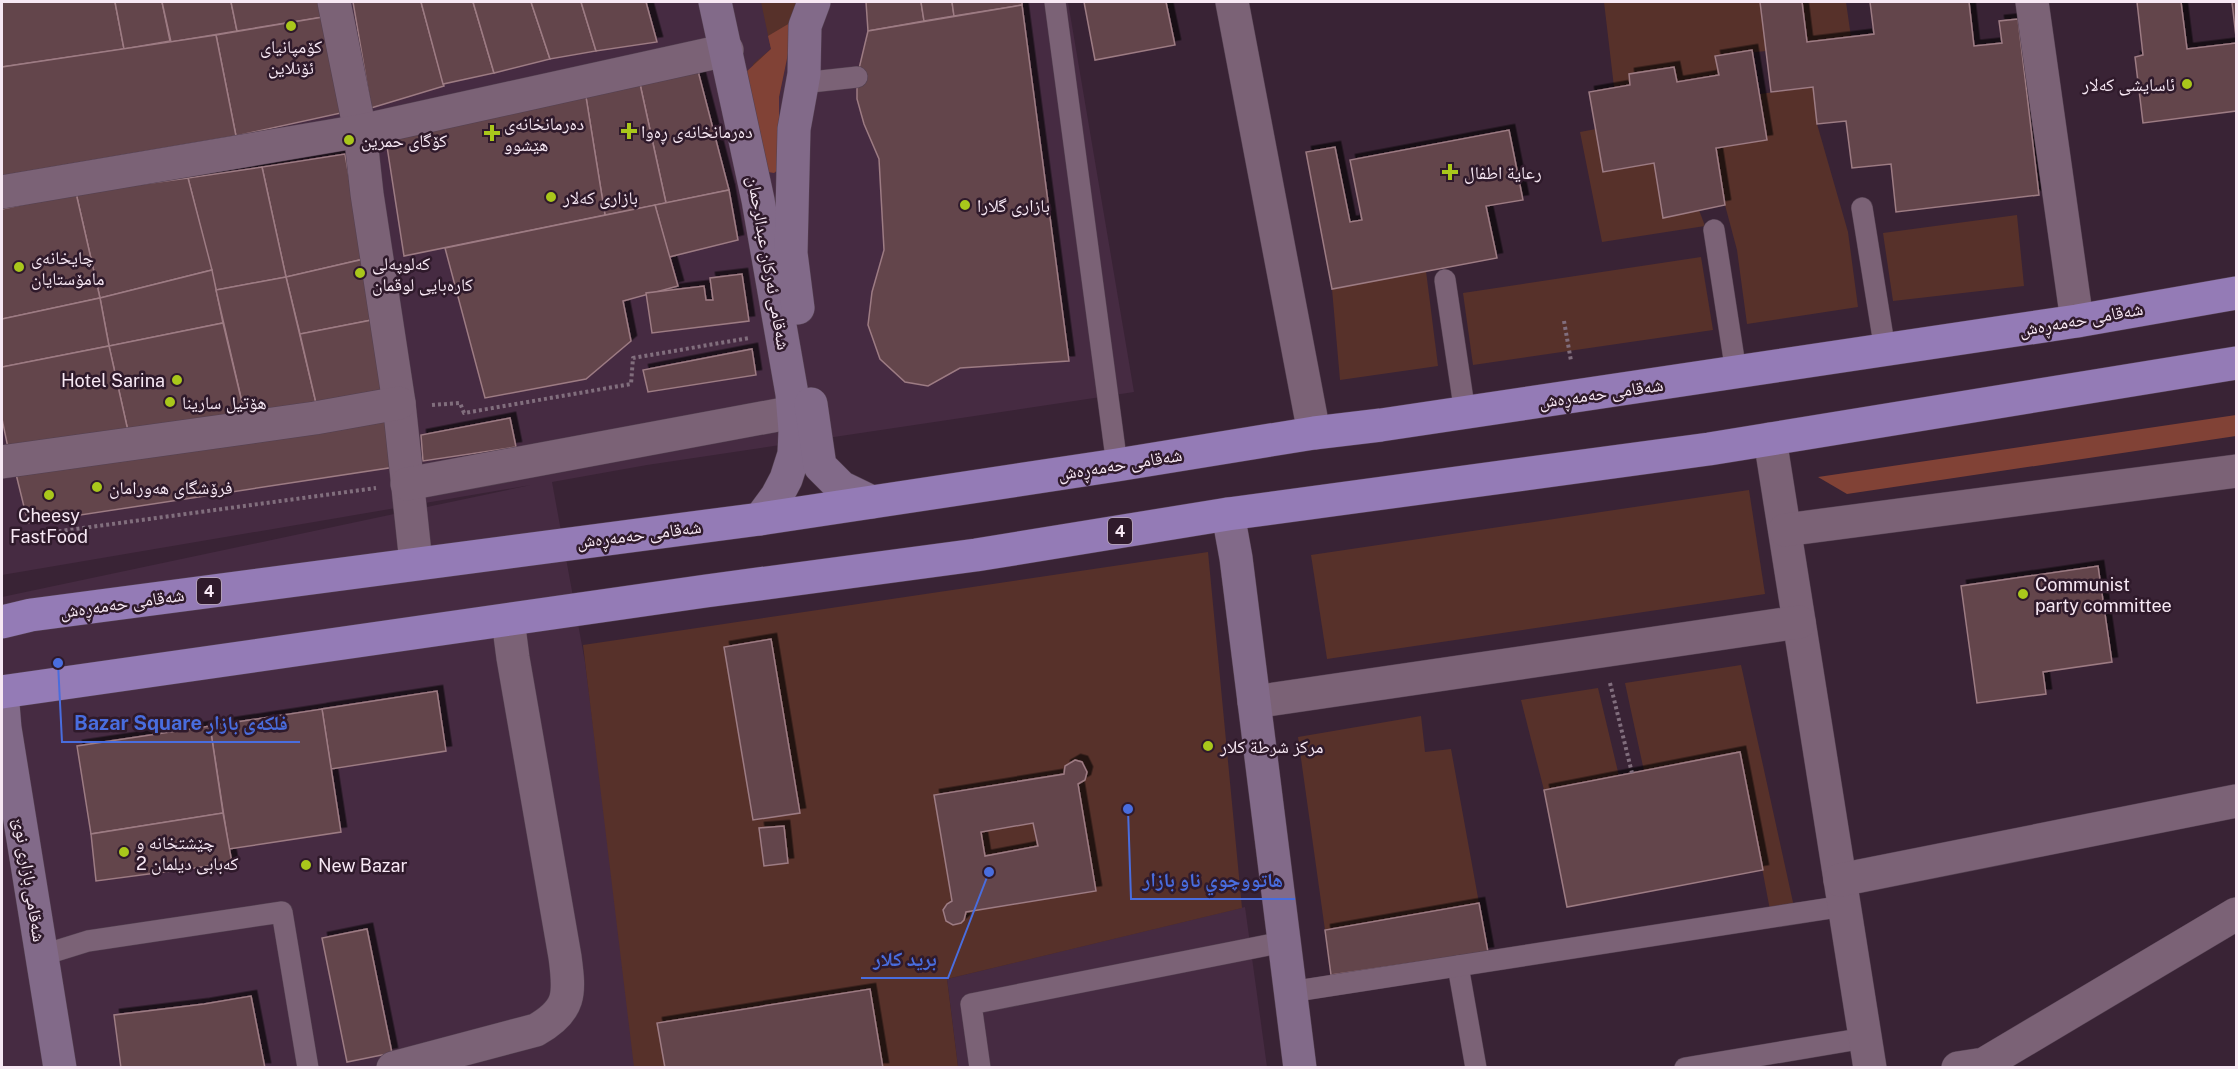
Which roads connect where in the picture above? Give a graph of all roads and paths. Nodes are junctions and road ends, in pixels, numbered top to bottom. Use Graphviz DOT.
graph roads {
  1 [pos="334,2"];
  2 [pos="715,2"];
  3 [pos="814,2"];
  4 [pos="1054,2"];
  5 [pos="1232,2"];
  6 [pos="2032,2"];
  7 [pos="727,50"];
  8 [pos="857,77"];
  9 [pos="802,83"];
  10 [pos="360,131"];
  11 [pos="792,188"];
  12 [pos="2,192"];
  13 [pos="758,200"];
  14 [pos="1862,208"];
  15 [pos="1714,230"];
  16 [pos="2236,277"];
  17 [pos="1445,279"];
  18 [pos="2236,292"];
  19 [pos="2200,298"];
  20 [pos="1564,321"];
  21 [pos="2077,321"];
  22 [pos="781,333"];
  23 [pos="1885,350"];
  24 [pos="1571,361"];
  25 [pos="2236,363"];
  26 [pos="1736,372"];
  27 [pos="399,403"];
  28 [pos="794,412"];
  29 [pos="1465,413"];
  30 [pos="1314,433"];
  31 [pos="1770,439"];
  32 [pos="2,462"];
  33 [pos="1117,465"];
  34 [pos="2236,471"];
  35 [pos="407,484"];
  36 [pos="872,502"];
  37 [pos="1228,514"];
  38 [pos="760,519"];
  39 [pos="1785,530"];
  40 [pos="17,537"];
  41 [pos="416,563"];
  42 [pos="508,620"];
  43 [pos="2,622"];
  44 [pos="1799,622"];
  45 [pos="1603,651"];
  46 [pos="2,691"];
  47 [pos="1254,702"];
  48 [pos="1632,773"];
  49 [pos="2236,801"];
  50 [pos="1842,893"];
  51 [pos="2236,914"];
  52 [pos="1283,942"];
  53 [pos="43,955"];
  54 [pos="1458,966"];
  55 [pos="1290,992"];
  56 [pos="1868,1053"];
  57 [pos="60,1068"];
  58 [pos="308,1068"];
  59 [pos="393,1068"];
  60 [pos="980,1068"];
  61 [pos="1300,1068"];
  62 [pos="1476,1068"];
  63 [pos="1685,1068"];
  64 [pos="1958,1068"];
  1 -- 10 [label="street"];
  2 -- 7 [label="street, شەقامی ئەرکان عبدالرحمان"];
  3 -- 9 [label="street, شەقامی ئەرکان عبدالرحمان"];
  4 -- 33 [label="lane"];
  5 -- 30 [label="street"];
  6 -- 21 [label="street"];
  7 -- 10 [label="street"];
  7 -- 13 [label="street, شەقامی ئەرکان عبدالرحمان"];
  8 -- 9 [label="lane"];
  9 -- 11 [label="street, شەقامی ئەرکان عبدالرحمان"];
  10 -- 12 [label="street"];
  10 -- 27 [label="street"];
  11 -- 13 [label="street"];
  11 -- 36 [label="street, شەقامی ئەرکان عبدالرحمان"];
  13 -- 22 [label="street, شەقامی ئەرکان عبدالرحمان"];
  14 -- 23 [label="lane"];
  15 -- 26 [label="lane"];
  16 -- 19 [label="highway"];
  17 -- 29 [label="lane"];
  18 -- 19 [label="highway, شەقامی حەمەڕەش / 4"];
  19 -- 21 [label="highway, شەقامی حەمەڕەش / 4"];
  20 -- 24 [label="path"];
  21 -- 23 [label="highway, شەقامی حەمەڕەش / 4"];
  22 -- 27 [label="path"];
  22 -- 28 [label="street, شەقامی ئەرکان عبدالرحمان"];
  23 -- 26 [label="highway, شەقامی حەمەڕەش / 4"];
  25 -- 31 [label="highway, 4"];
  26 -- 29 [label="highway, شەقامی حەمەڕەش / 4"];
  27 -- 32 [label="street"];
  27 -- 35 [label="street"];
  28 -- 35 [label="street"];
  28 -- 38 [label="street, شەقامی ئەرکان عبدالرحمان"];
  29 -- 30 [label="highway, شەقامی حەمەڕەش / 4"];
  30 -- 33 [label="highway, شەقامی حەمەڕەش / 4"];
  31 -- 37 [label="highway, 4"];
  31 -- 39 [label="street"];
  33 -- 36 [label="highway, شەقامی حەمەڕەش / 4"];
  34 -- 39 [label="street"];
  35 -- 40 [label="path"];
  35 -- 41 [label="street"];
  36 -- 38 [label="highway, شەقامی حەمەڕەش / 4"];
  37 -- 42 [label="highway, 4"];
  37 -- 47 [label="street"];
  38 -- 41 [label="highway, شەقامی حەمەڕەش / 4"];
  39 -- 44 [label="street"];
  41 -- 43 [label="highway, شەقامی حەمەڕەش / 4"];
  42 -- 46 [label="highway, 4"];
  42 -- 59 [label="street"];
  44 -- 45 [label="street"];
  44 -- 50 [label="street"];
  45 -- 47 [label="street"];
  45 -- 48 [label="path"];
  46 -- 53 [label="street, شەقامی بازاری نوێ"];
  47 -- 52 [label="street"];
  49 -- 50 [label="street"];
  50 -- 54 [label="lane"];
  50 -- 56 [label="street"];
  51 -- 64 [label="street"];
  52 -- 55 [label="street"];
  52 -- 60 [label="lane"];
  53 -- 57 [label="street, شەقامی بازاری نوێ"];
  53 -- 58 [label="lane"];
  54 -- 55 [label="lane"];
  54 -- 62 [label="lane"];
  55 -- 61 [label="street"];
  56 -- 63 [label="lane"];
}
